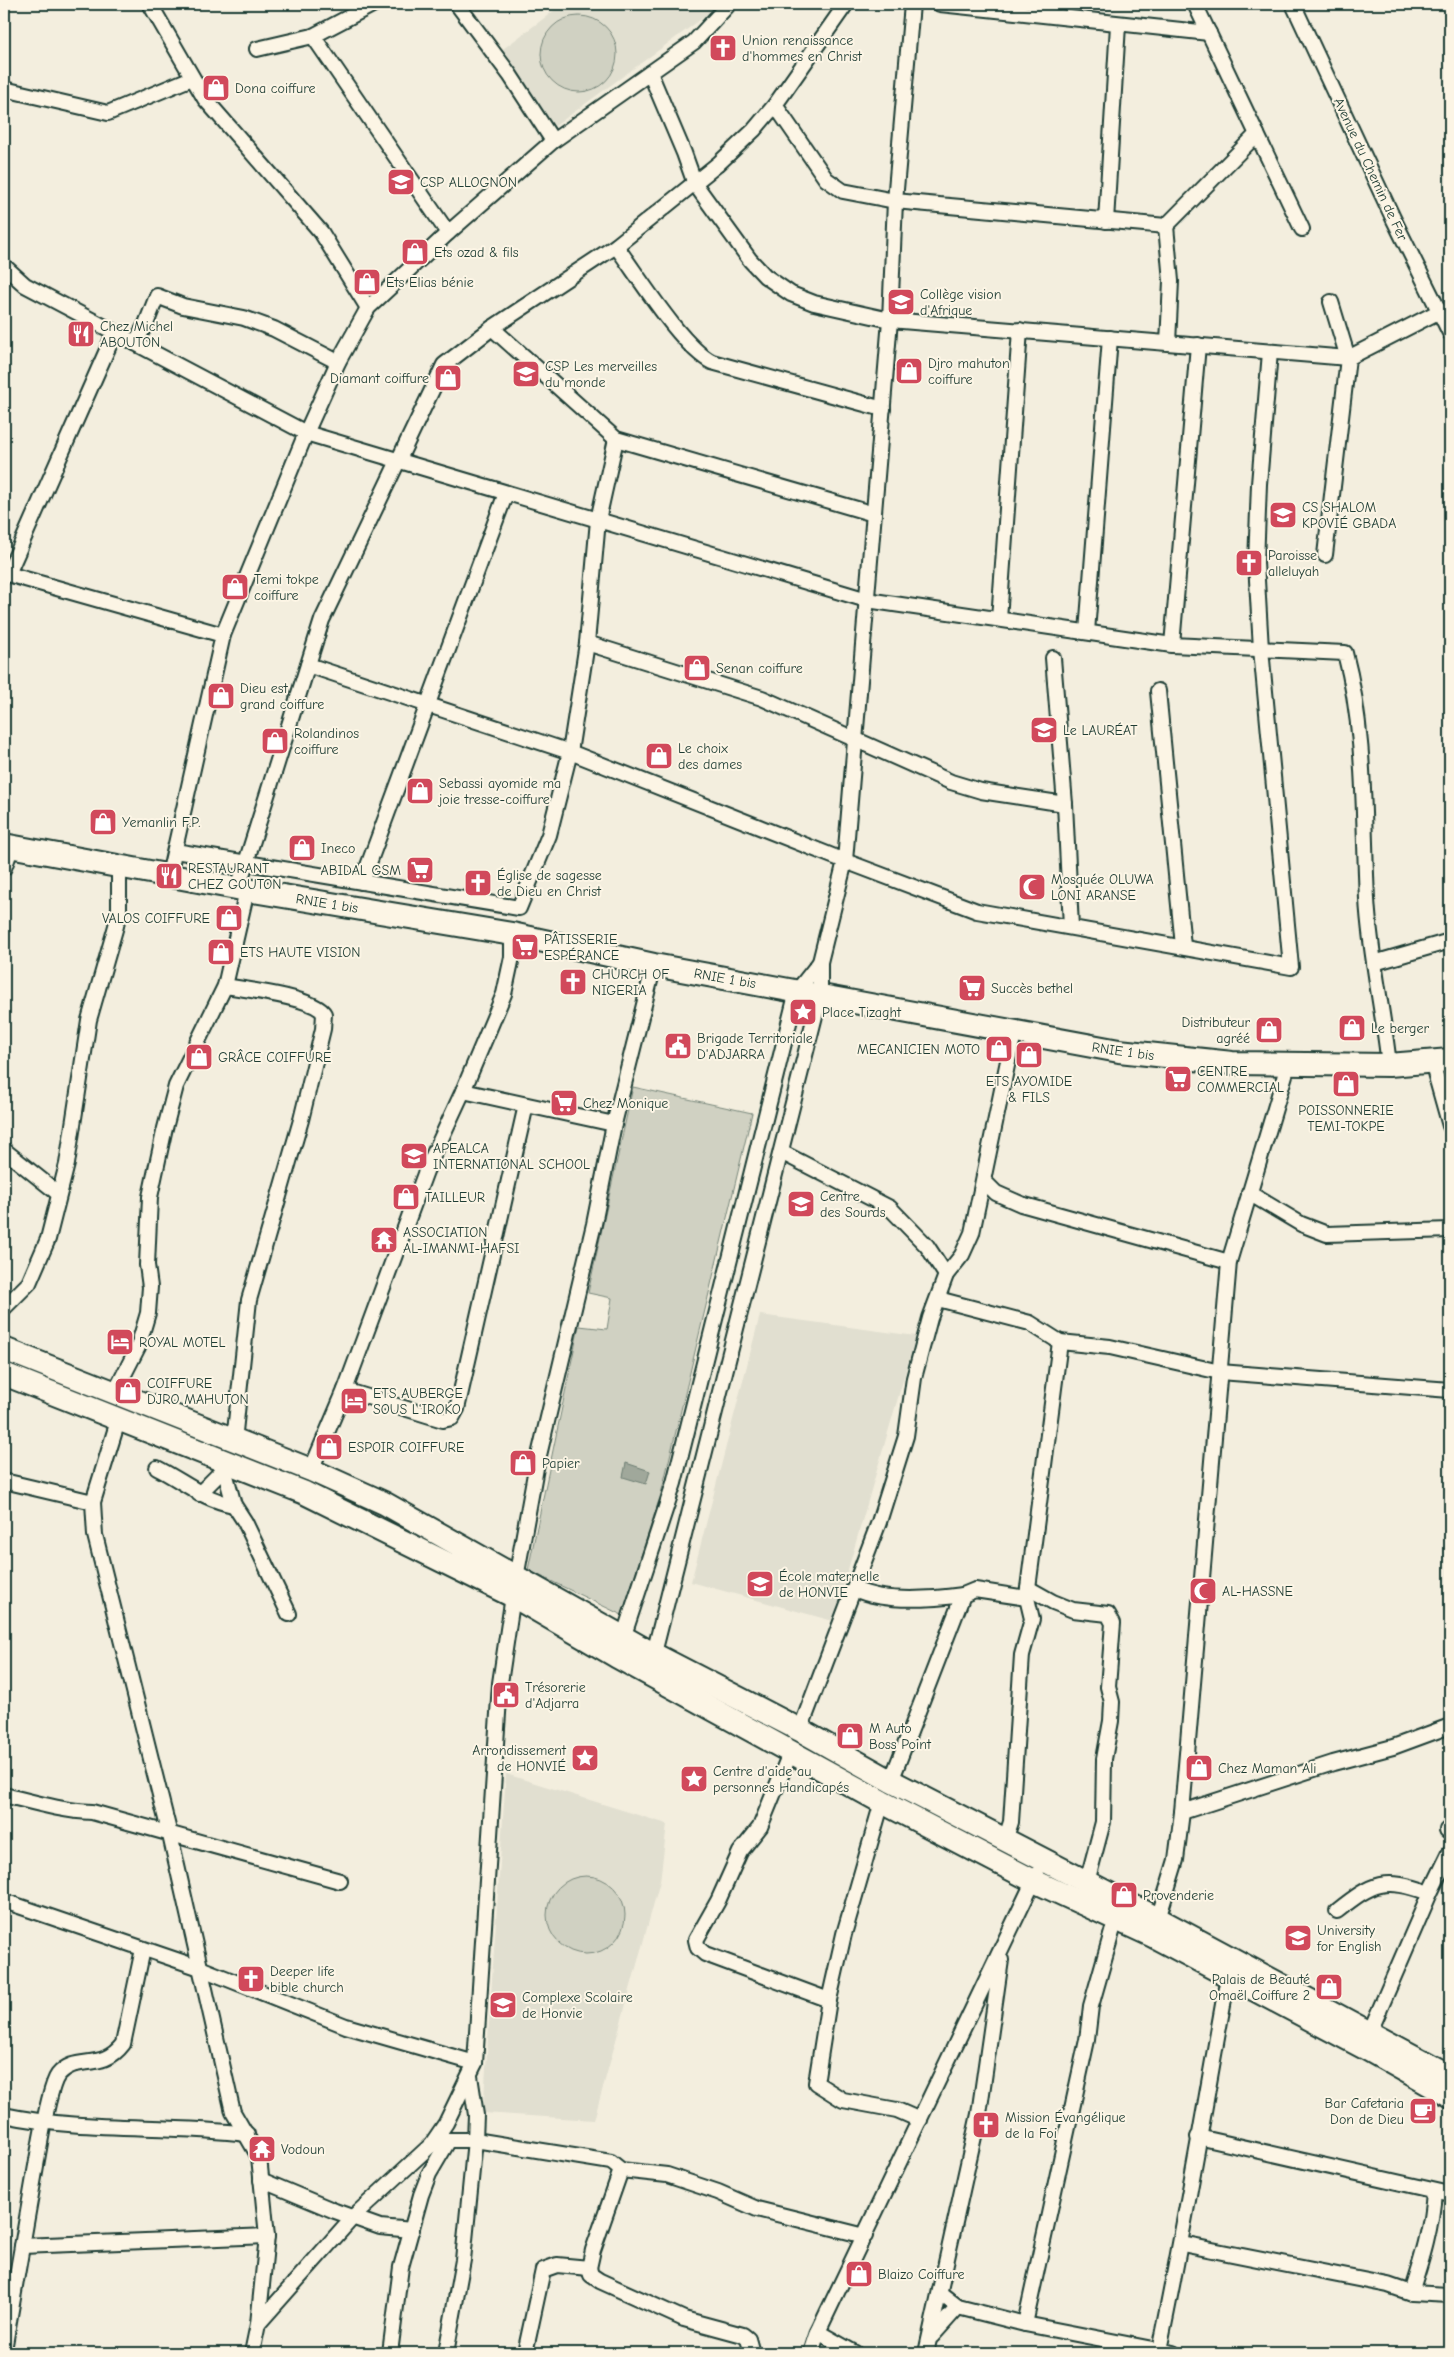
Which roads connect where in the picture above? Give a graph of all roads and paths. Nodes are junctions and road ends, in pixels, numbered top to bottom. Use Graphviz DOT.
graph roads {
  1 [pos="374,4"];
  2 [pos="457,4"];
  3 [pos="729,4"];
  4 [pos="846,4"];
  5 [pos="912,4"];
  6 [pos="940,4"];
  7 [pos="1195,4"];
  8 [pos="1294,4"];
  9 [pos="155,5"];
  10 [pos="1118,24"];
  11 [pos="1209,33"];
  12 [pos="313,36"];
  13 [pos="257,49"];
  14 [pos="650,73"];
  15 [pos="192,78"];
  16 [pos="4,89"];
  17 [pos="775,105"];
  18 [pos="1257,134"];
  19 [pos="553,141"];
  20 [pos="695,184"];
  21 [pos="895,201"];
  22 [pos="1106,221"];
  23 [pos="1166,226"];
  24 [pos="1302,229"];
  25 [pos="448,233"];
  26 [pos="616,246"];
  27 [pos="4,266"];
  28 [pos="1331,302"];
  29 [pos="368,308"];
  30 [pos="1440,311"];
  31 [pos="890,320"];
  32 [pos="492,328"];
  33 [pos="1020,330"];
  34 [pos="115,332"];
  35 [pos="1450,333"];
  36 [pos="1110,338"];
  37 [pos="135,343"];
  38 [pos="1168,343"];
  39 [pos="1198,346"];
  40 [pos="1270,352"];
  41 [pos="1348,358"];
  42 [pos="338,362"];
  43 [pos="883,409"];
  44 [pos="306,433"];
  45 [pos="616,439"];
  46 [pos="398,460"];
  47 [pos="506,493"];
  48 [pos="874,514"];
  49 [pos="598,520"];
  50 [pos="1325,555"];
  51 [pos="6,574"];
  52 [pos="867,600"];
  53 [pos="999,619"];
  54 [pos="1088,632"];
  55 [pos="223,636"];
  56 [pos="587,643"];
  57 [pos="1172,645"];
  58 [pos="1261,649"];
  59 [pos="1053,658"];
  60 [pos="308,665"];
  61 [pos="1158,691"];
  62 [pos="428,705"];
  63 [pos="855,740"];
  64 [pos="570,752"];
  65 [pos="1065,804"];
  66 [pos="8,845"];
  67 [pos="175,851"];
  68 [pos="845,861"];
  69 [pos="247,863"];
  70 [pos="119,867"];
  71 [pos="4,868"];
  72 [pos="169,875"];
  73 [pos="362,882"];
  74 [pos="242,889"];
  75 [pos="1071,927"];
  76 [pos="512,934"];
  77 [pos="1450,941"];
  78 [pos="1183,946"];
  79 [pos="820,962"];
  80 [pos="1374,963"];
  81 [pos="654,965"];
  82 [pos="225,986"];
  83 [pos="797,991"];
  84 [pos="820,996"];
  85 [pos="1014,1032"];
  86 [pos="1441,1061"];
  87 [pos="1288,1065"];
  88 [pos="1389,1065"];
  89 [pos="463,1091"];
  90 [pos="526,1105"];
  91 [pos="614,1124"];
  92 [pos="1450,1126"];
  93 [pos="4,1150"];
  94 [pos="781,1152"];
  95 [pos="984,1181"];
  96 [pos="1249,1193"];
  97 [pos="60,1194"];
  98 [pos="1450,1230"];
  99 [pos="1229,1262"];
  100 [pos="946,1275"];
  101 [pos="938,1299"];
  102 [pos="4,1308"];
  103 [pos="1060,1342"];
  104 [pos="4,1348"];
  105 [pos="1220,1372"];
  106 [pos="4,1374"];
  107 [pos="345,1390"];
  108 [pos="1450,1390"];
  109 [pos="114,1394"];
  110 [pos="118,1421"];
  111 [pos="234,1441"];
  112 [pos="222,1466"];
  113 [pos="157,1468"];
  114 [pos="311,1470"];
  115 [pos="4,1480"];
  116 [pos="674,1483"];
  117 [pos="697,1488"];
  118 [pos="199,1494"];
  119 [pos="93,1502"];
  120 [pos="234,1505"];
  121 [pos="514,1587"];
  122 [pos="855,1589"];
  123 [pos="1028,1593"];
  124 [pos="963,1594"];
  125 [pos="289,1614"];
  126 [pos="620,1647"];
  127 [pos="651,1664"];
  128 [pos="1450,1726"];
  129 [pos="800,1730"];
  130 [pos="791,1752"];
  131 [pos="891,1781"];
  132 [pos="4,1795"];
  133 [pos="882,1802"];
  134 [pos="1182,1812"];
  135 [pos="170,1835"];
  136 [pos="1005,1840"];
  137 [pos="1450,1852"];
  138 [pos="1044,1860"];
  139 [pos="340,1881"];
  140 [pos="1034,1881"];
  141 [pos="1087,1882"];
  142 [pos="1430,1893"];
  143 [pos="4,1901"];
  144 [pos="1337,1911"];
  145 [pos="1116,1918"];
  146 [pos="1158,1919"];
  147 [pos="1002,1946"];
  148 [pos="143,1949"];
  149 [pos="200,1968"];
  150 [pos="1228,1977"];
  151 [pos="829,2000"];
  152 [pos="1369,2034"];
  153 [pos="472,2069"];
  154 [pos="1450,2076"];
  155 [pos="1450,2096"];
  156 [pos="4,2115"];
  157 [pos="920,2120"];
  158 [pos="43,2123"];
  159 [pos="247,2134"];
  160 [pos="1198,2137"];
  161 [pos="449,2140"];
  162 [pos="475,2140"];
  163 [pos="431,2145"];
  164 [pos="621,2170"];
  165 [pos="261,2180"];
  166 [pos="1434,2191"];
  167 [pos="1450,2194"];
  168 [pos="353,2217"];
  169 [pos="412,2230"];
  170 [pos="266,2236"];
  171 [pos="865,2236"];
  172 [pos="1182,2244"];
  173 [pos="22,2246"];
  174 [pos="589,2268"];
  175 [pos="1411,2293"];
  176 [pos="941,2294"];
  177 [pos="1450,2295"];
  178 [pos="958,2307"];
  179 [pos="258,2324"];
  180 [pos="1025,2324"];
  181 [pos="818,2332"];
  182 [pos="931,2337"];
  183 [pos="4,2350"];
  184 [pos="1159,2350"];
  185 [pos="252,2353"];
  186 [pos="390,2353"];
  187 [pos="446,2353"];
  188 [pos="525,2353"];
  189 [pos="752,2353"];
  190 [pos="810,2353"];
  191 [pos="855,2353"];
  192 [pos="926,2353"];
  193 [pos="1173,2353"];
  1 -- 12 [label="street"];
  2 -- 19 [label="street"];
  3 -- 14 [label="street"];
  4 -- 17 [label="street"];
  5 -- 21 [label="street"];
  6 -- 10 [label="street"];
  7 -- 11 [label="street"];
  8 -- 30 [label="street, Avenue du Chemin de Fer"];
  9 -- 15 [label="street"];
  10 -- 11 [label="street"];
  10 -- 22 [label="street"];
  11 -- 18 [label="street"];
  12 -- 13 [label="street"];
  12 -- 25 [label="street"];
  14 -- 19 [label="street"];
  14 -- 20 [label="street"];
  15 -- 16 [label="street"];
  15 -- 29 [label="street"];
  17 -- 20 [label="street"];
  17 -- 21 [label="street"];
  18 -- 23 [label="street"];
  18 -- 24 [label="street"];
  19 -- 25 [label="street"];
  20 -- 26 [label="street"];
  20 -- 31 [label="street"];
  21 -- 22 [label="street"];
  21 -- 31 [label="street"];
  22 -- 23 [label="street"];
  23 -- 38 [label="street"];
  25 -- 29 [label="street"];
  26 -- 32 [label="street"];
  26 -- 43 [label="street"];
  27 -- 34 [label="street"];
  28 -- 41 [label="street"];
  29 -- 42 [label="street"];
  30 -- 35 [label="street, Avenue du Chemin de Fer"];
  30 -- 41 [label="street"];
  31 -- 33 [label="street"];
  31 -- 43 [label="street"];
  32 -- 45 [label="street"];
  32 -- 46 [label="street"];
  33 -- 36 [label="street"];
  33 -- 53 [label="street"];
  34 -- 37 [label="street"];
  34 -- 51 [label="street"];
  36 -- 38 [label="street"];
  36 -- 54 [label="street"];
  37 -- 42 [label="street"];
  37 -- 44 [label="street"];
  38 -- 39 [label="street"];
  39 -- 40 [label="street"];
  39 -- 57 [label="street"];
  40 -- 41 [label="street"];
  40 -- 58 [label="street"];
  41 -- 50 [label="street"];
  42 -- 44 [label="street"];
  43 -- 48 [label="street"];
  44 -- 46 [label="street"];
  44 -- 55 [label="street"];
  45 -- 48 [label="street"];
  45 -- 49 [label="street"];
  46 -- 47 [label="street"];
  46 -- 60 [label="street"];
  47 -- 49 [label="street"];
  47 -- 62 [label="street"];
  48 -- 52 [label="street"];
  49 -- 52 [label="street"];
  49 -- 56 [label="street"];
  51 -- 55 [label="street"];
  52 -- 53 [label="street"];
  52 -- 63 [label="street"];
  53 -- 54 [label="street"];
  54 -- 57 [label="street"];
  55 -- 67 [label="street"];
  56 -- 63 [label="street"];
  56 -- 64 [label="street"];
  57 -- 58 [label="street"];
  58 -- 78 [label="street"];
  58 -- 80 [label="street"];
  59 -- 65 [label="street"];
  60 -- 62 [label="street"];
  60 -- 69 [label="street"];
  61 -- 78 [label="street"];
  62 -- 64 [label="street"];
  62 -- 73 [label="street"];
  63 -- 65 [label="street"];
  63 -- 68 [label="street"];
  64 -- 68 [label="street"];
  64 -- 73 [label="street"];
  65 -- 75 [label="street"];
  66 -- 70 [label="main road, RNIE 1 bis"];
  66 -- 71 [label="street"];
  67 -- 69 [label="street"];
  67 -- 72 [label="street"];
  68 -- 75 [label="street"];
  68 -- 79 [label="street"];
  69 -- 73 [label="street"];
  69 -- 74 [label="street"];
  70 -- 72 [label="main road, RNIE 1 bis"];
  70 -- 97 [label="street"];
  72 -- 74 [label="main road, RNIE 1 bis"];
  74 -- 76 [label="main road, RNIE 1 bis"];
  74 -- 82 [label="street"];
  75 -- 78 [label="street"];
  76 -- 81 [label="main road, RNIE 1 bis"];
  76 -- 89 [label="street"];
  77 -- 80 [label="street"];
  79 -- 83 [label="street"];
  79 -- 84 [label="street"];
  80 -- 88 [label="street"];
  81 -- 83 [label="main road, RNIE 1 bis"];
  81 -- 91 [label="street"];
  82 -- 109 [label="street"];
  82 -- 111 [label="street"];
  83 -- 84 [label="main road, RNIE 1 bis"];
  83 -- 116 [label="street"];
  84 -- 85 [label="main road, RNIE 1 bis"];
  84 -- 94 [label="street"];
  85 -- 87 [label="main road, RNIE 1 bis"];
  85 -- 95 [label="street"];
  86 -- 88 [label="main road, RNIE 1 bis"];
  86 -- 92 [label="street"];
  87 -- 88 [label="main road, RNIE 1 bis"];
  87 -- 96 [label="street"];
  89 -- 90 [label="street"];
  89 -- 107 [label="street"];
  90 -- 91 [label="street"];
  90 -- 107 [label="street"];
  91 -- 121 [label="street"];
  93 -- 97 [label="street"];
  94 -- 100 [label="street"];
  94 -- 117 [label="street"];
  95 -- 99 [label="street"];
  95 -- 100 [label="street"];
  96 -- 98 [label="street"];
  96 -- 99 [label="street"];
  97 -- 102 [label="street"];
  99 -- 105 [label="street"];
  100 -- 101 [label="street"];
  101 -- 103 [label="street"];
  101 -- 122 [label="street"];
  103 -- 105 [label="street"];
  103 -- 123 [label="street"];
  104 -- 109 [label="main road"];
  105 -- 108 [label="street"];
  105 -- 134 [label="street"];
  106 -- 110 [label="main road"];
  107 -- 114 [label="street"];
  109 -- 111 [label="main road"];
  110 -- 112 [label="main road"];
  110 -- 119 [label="street"];
  111 -- 114 [label="main road"];
  112 -- 118 [label="street"];
  112 -- 120 [label="street"];
  112 -- 121 [label="main road"];
  113 -- 118 [label="street"];
  114 -- 121 [label="main road"];
  115 -- 119 [label="street"];
  116 -- 117 [label="street"];
  116 -- 126 [label="street"];
  117 -- 127 [label="street"];
  118 -- 120 [label="street"];
  119 -- 135 [label="street"];
  120 -- 125 [label="street"];
  121 -- 126 [label="main road"];
  121 -- 153 [label="street"];
  122 -- 124 [label="street"];
  122 -- 129 [label="street"];
  123 -- 124 [label="street"];
  123 -- 136 [label="street"];
  123 -- 141 [label="street"];
  124 -- 131 [label="street"];
  126 -- 127 [label="main road"];
  127 -- 129 [label="main road"];
  127 -- 130 [label="main road"];
  128 -- 134 [label="street"];
  129 -- 131 [label="main road"];
  130 -- 133 [label="main road"];
  130 -- 151 [label="street"];
  131 -- 136 [label="main road"];
  132 -- 135 [label="street"];
  133 -- 140 [label="main road"];
  133 -- 151 [label="street"];
  134 -- 146 [label="street"];
  135 -- 139 [label="street"];
  135 -- 149 [label="street"];
  136 -- 138 [label="main road"];
  137 -- 142 [label="street"];
  138 -- 140 [label="street"];
  138 -- 141 [label="main road"];
  140 -- 145 [label="main road"];
  140 -- 147 [label="street"];
  141 -- 146 [label="main road"];
  142 -- 144 [label="street"];
  142 -- 152 [label="street"];
  143 -- 148 [label="street"];
  145 -- 150 [label="main road"];
  145 -- 180 [label="street"];
  146 -- 152 [label="main road"];
  147 -- 157 [label="street"];
  147 -- 176 [label="street"];
  148 -- 149 [label="street"];
  148 -- 158 [label="street"];
  149 -- 153 [label="street"];
  149 -- 159 [label="street"];
  150 -- 155 [label="main road"];
  150 -- 160 [label="street"];
  151 -- 157 [label="street"];
  152 -- 154 [label="main road"];
  153 -- 162 [label="street"];
  153 -- 163 [label="street"];
  156 -- 158 [label="street"];
  157 -- 171 [label="street"];
  158 -- 159 [label="street"];
  158 -- 173 [label="street"];
  159 -- 165 [label="street"];
  160 -- 166 [label="street"];
  160 -- 172 [label="street"];
  161 -- 162 [label="street"];
  161 -- 163 [label="street"];
  161 -- 169 [label="street"];
  162 -- 164 [label="street"];
  162 -- 187 [label="street"];
  163 -- 168 [label="street"];
  164 -- 171 [label="street"];
  164 -- 174 [label="street"];
  165 -- 168 [label="street"];
  165 -- 170 [label="street"];
  166 -- 167 [label="street"];
  166 -- 175 [label="street"];
  168 -- 169 [label="street"];
  168 -- 179 [label="street"];
  169 -- 186 [label="street"];
  170 -- 173 [label="street"];
  170 -- 179 [label="street"];
  171 -- 181 [label="street"];
  172 -- 175 [label="street"];
  172 -- 184 [label="street"];
  173 -- 183 [label="street"];
  174 -- 188 [label="street"];
  174 -- 189 [label="street"];
  175 -- 177 [label="street"];
  176 -- 178 [label="street"];
  176 -- 182 [label="street"];
  178 -- 180 [label="street"];
  178 -- 182 [label="street"];
  179 -- 185 [label="street"];
  180 -- 184 [label="street"];
  181 -- 190 [label="street"];
  181 -- 191 [label="street"];
  182 -- 192 [label="street"];
  184 -- 193 [label="street"];
}
